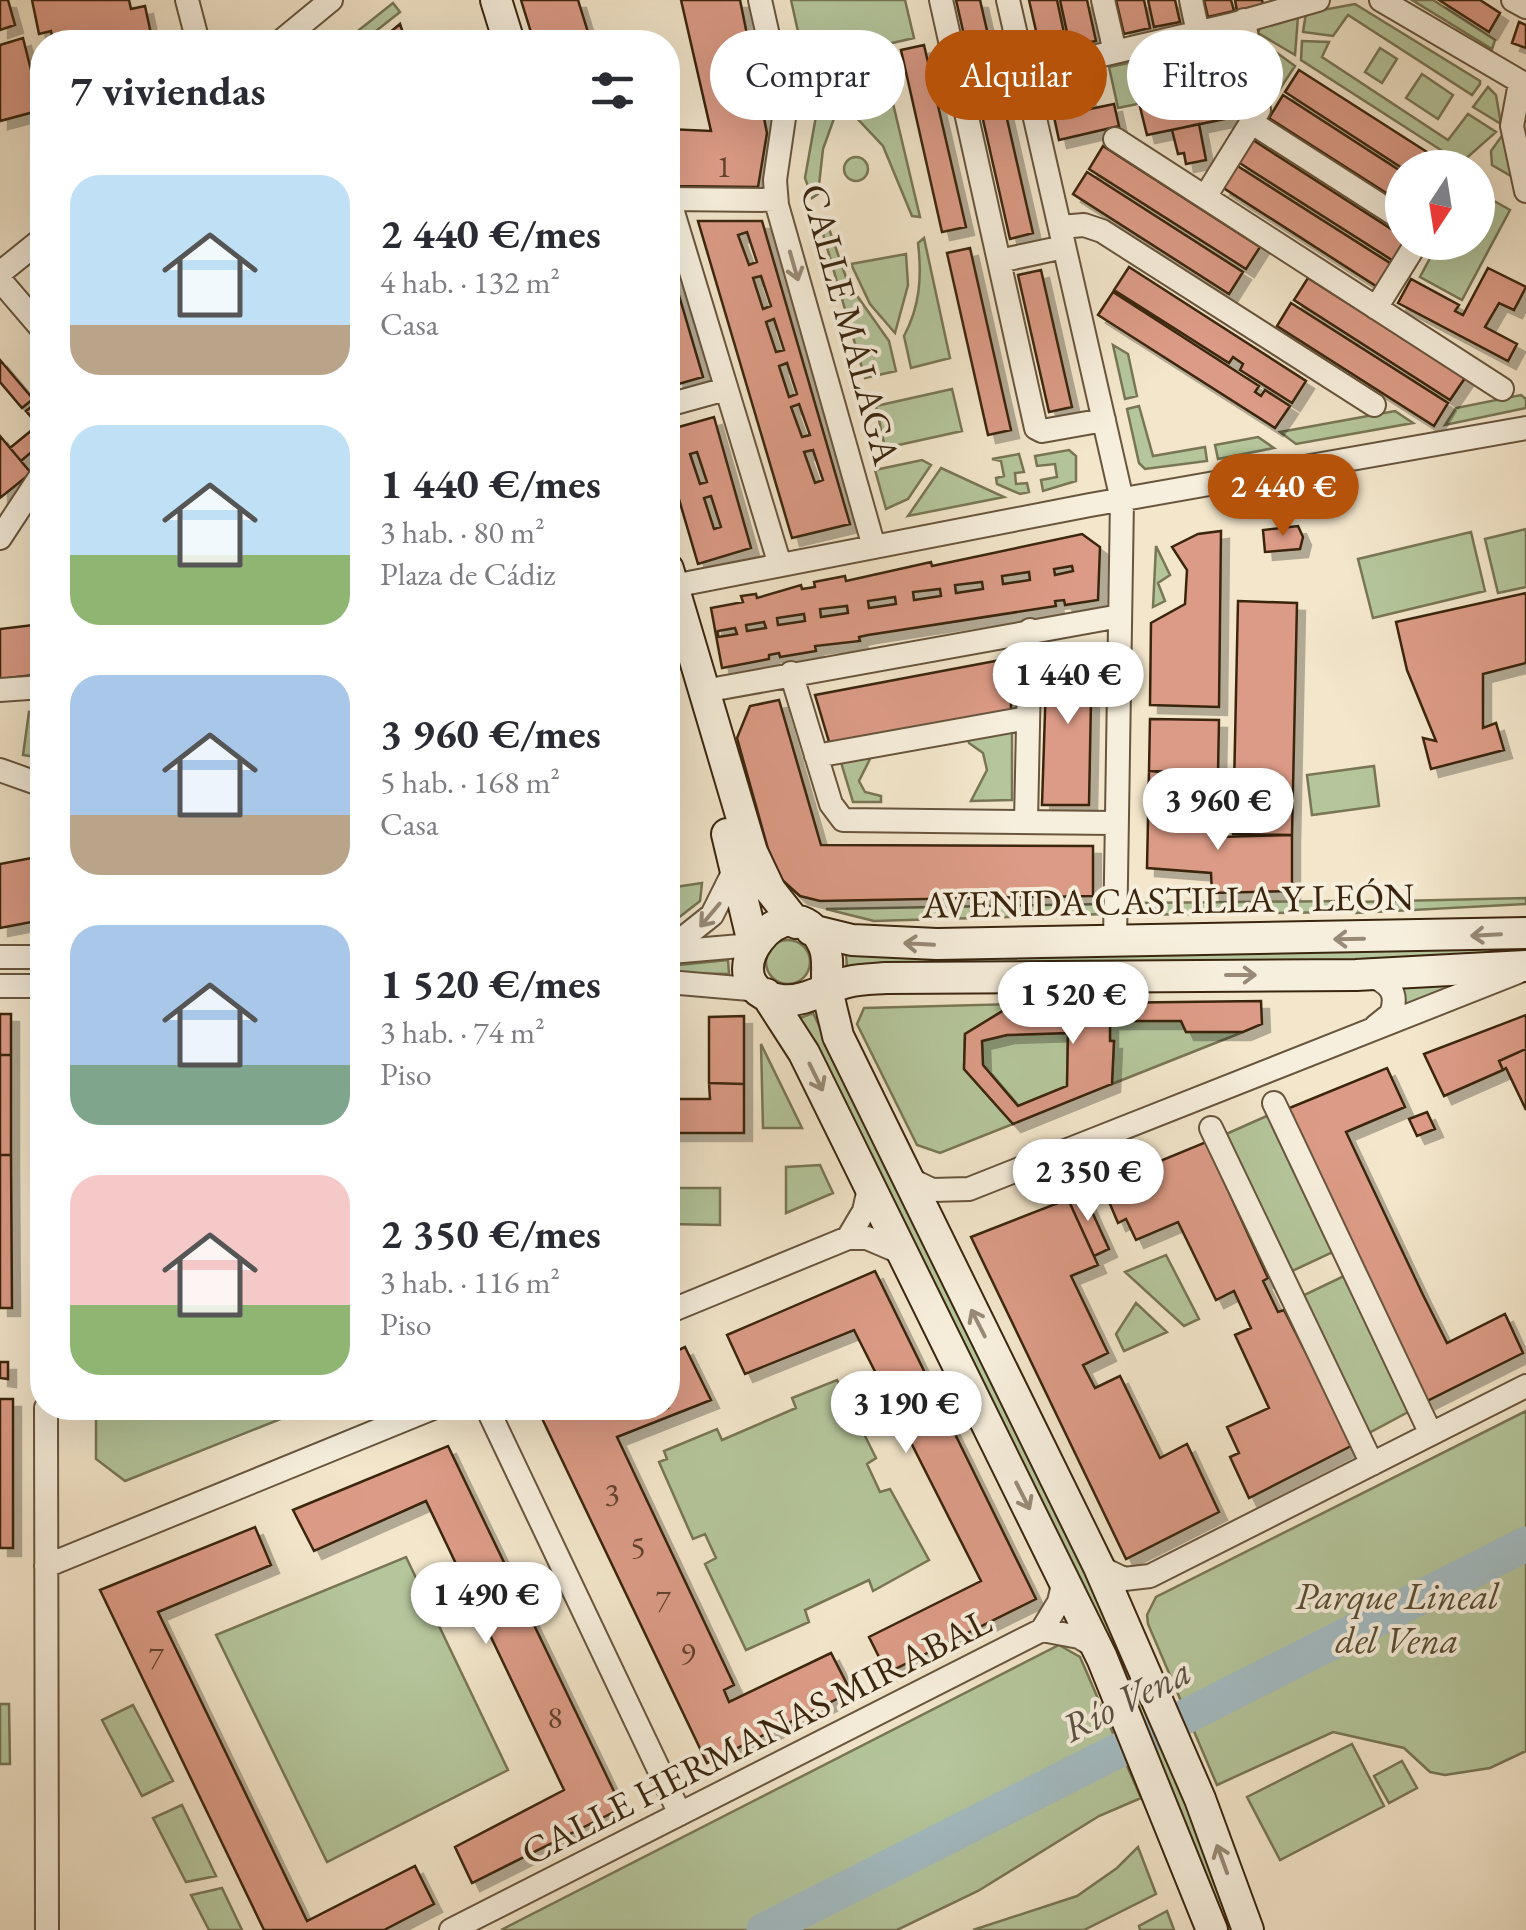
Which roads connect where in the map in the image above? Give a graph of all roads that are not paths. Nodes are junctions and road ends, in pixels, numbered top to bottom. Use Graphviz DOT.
graph roads {
  1 [pos="186,0"];
  2 [pos="332,0"];
  3 [pos="475,0"];
  4 [pos="496,0"];
  5 [pos="760,0"];
  6 [pos="941,0"];
  7 [pos="1008,0"];
  8 [pos="1103,0"];
  9 [pos="1191,0"];
  10 [pos="1318,0"];
  11 [pos="1380,0"];
  12 [pos="1513,0"];
  13 [pos="1526,6"];
  14 [pos="1244,20"];
  15 [pos="195,30"];
  16 [pos="295,30"];
  17 [pos="484,30"];
  18 [pos="505,30"];
  19 [pos="948,30"];
  20 [pos="1015,30"];
  21 [pos="1197,30"];
  22 [pos="1209,30"];
  23 [pos="1127,49"];
  24 [pos="1115,52"];
  25 [pos="1107,54"];
  26 [pos="1523,84"];
  27 [pos="968,120"];
  28 [pos="1035,120"];
  29 [pos="1254,124"];
  30 [pos="1116,139"];
  31 [pos="1526,191"];
  32 [pos="1206,197"];
  33 [pos="680,200"];
  34 [pos="776,200"];
  35 [pos="1385,208"];
  36 [pos="1062,237"];
  37 [pos="680,239"];
  38 [pos="30,249"];
  39 [pos="1406,260"];
  40 [pos="999,261"];
  41 [pos="0,277"];
  42 [pos="1376,308"];
  43 [pos="30,314"];
  44 [pos="726,389"];
  45 [pos="1502,389"];
  46 [pos="680,402"];
  47 [pos="1374,405"];
  48 [pos="1104,420"];
  49 [pos="1526,428"];
  50 [pos="30,492"];
  51 [pos="1122,500"];
  52 [pos="0,538"];
  53 [pos="874,547"];
  54 [pos="780,566"];
  55 [pos="680,580"];
  56 [pos="680,616"];
  57 [pos="1120,616"];
  58 [pos="1030,630"];
  59 [pos="791,673"];
  60 [pos="680,680"];
  61 [pos="30,687"];
  62 [pos="0,690"];
  63 [pos="704,692"];
  64 [pos="1028,718"];
  65 [pos="816,756"];
  66 [pos="0,770"];
  67 [pos="30,781"];
  68 [pos="1026,822"];
  69 [pos="1114,823"];
  70 [pos="736,867"];
  71 [pos="804,927"];
  72 [pos="1526,933"];
  73 [pos="680,941"];
  74 [pos="1115,942"];
  75 [pos="752,944"];
  76 [pos="680,950"];
  77 [pos="30,956"];
  78 [pos="0,957"];
  79 [pos="1526,968"];
  80 [pos="1370,974"];
  81 [pos="864,980"];
  82 [pos="680,983"];
  83 [pos="821,984"];
  84 [pos="0,986"];
  85 [pos="30,986"];
  86 [pos="763,992"];
  87 [pos="1365,1033"];
  88 [pos="838,1036"];
  89 [pos="1274,1103"];
  90 [pos="1211,1128"];
  91 [pos="905,1177"];
  92 [pos="969,1188"];
  93 [pos="869,1189"];
  94 [pos="848,1238"];
  95 [pos="941,1250"];
  96 [pos="900,1252"];
  97 [pos="680,1307"];
  98 [pos="1526,1386"];
  99 [pos="46,1420"];
  100 [pos="404,1420"];
  101 [pos="494,1420"];
  102 [pos="1431,1434"];
  103 [pos="1372,1464"];
  104 [pos="46,1566"];
  105 [pos="1098,1567"];
  106 [pos="1150,1576"];
  107 [pos="1064,1580"];
  108 [pos="1042,1630"];
  109 [pos="1096,1647"];
  110 [pos="1136,1650"];
  111 [pos="680,1814"];
  112 [pos="46,1930"];
  113 [pos="450,1930"];
  114 [pos="1212,1930"];
  115 [pos="1248,1930"];
  1 -- 15 [label="street"];
  2 -- 16 [label="street"];
  3 -- 17 [label="main road"];
  4 -- 18 [label="main road"];
  5 -- 34 [label="street, CALLE MÁLAGA"];
  6 -- 19 [label="street"];
  7 -- 20 [label="street"];
  8 -- 24 [label="street"];
  9 -- 21 [label="street"];
  10 -- 14 [label="street"];
  11 -- 26 [label="street"];
  12 -- 13 [label="street"];
  14 -- 22 [label="street"];
  14 -- 29 [label="street"];
  23 -- 24 [label="street"];
  24 -- 25 [label="street"];
  26 -- 31 [label="street"];
  27 -- 40 [label="street"];
  28 -- 36 [label="street"];
  29 -- 32 [label="street"];
  29 -- 35 [label="street"];
  30 -- 32 [label="street"];
  32 -- 42 [label="street"];
  33 -- 34 [label="street"];
  34 -- 53 [label="street, CALLE MÁLAGA, one-way"];
  36 -- 40 [label="street"];
  36 -- 47 [label="street"];
  36 -- 48 [label="street"];
  37 -- 44 [label="street"];
  38 -- 41 [label="street"];
  39 -- 42 [label="street"];
  40 -- 48 [label="street"];
  41 -- 43 [label="street"];
  42 -- 45 [label="street"];
  44 -- 46 [label="street"];
  44 -- 54 [label="street"];
  48 -- 51 [label="street"];
  49 -- 51 [label="street"];
  50 -- 52 [label="street"];
  51 -- 53 [label="street"];
  51 -- 57 [label="street"];
  53 -- 54 [label="street"];
  54 -- 55 [label="street"];
  56 -- 63 [label="main road"];
  57 -- 58 [label="street"];
  57 -- 69 [label="street"];
  58 -- 59 [label="street"];
  58 -- 64 [label="street"];
  59 -- 63 [label="street"];
  59 -- 65 [label="street"];
  60 -- 70 [label="main road"];
  61 -- 62 [label="street"];
  63 -- 71 [label="main road"];
  64 -- 65 [label="street"];
  64 -- 68 [label="street"];
  65 -- 68 [label="street"];
  66 -- 67 [label="street"];
  68 -- 69 [label="street"];
  69 -- 74 [label="street"];
  70 -- 73 [label="street, one-way"];
  70 -- 75 [label="main road"];
  74 -- 71 [label="main road, AVENIDA CASTILLA Y LEÓN, one-way"];
  71 -- 75 [label="main road"];
  71 -- 83 [label="main road"];
  72 -- 74 [label="main road, AVENIDA CASTILLA Y LEÓN, one-way"];
  75 -- 76 [label="street"];
  75 -- 86 [label="main road"];
  77 -- 78 [label="street"];
  79 -- 80 [label="main road, AVENIDA CASTILLA Y LEÓN"];
  79 -- 87 [label="street"];
  81 -- 80 [label="main road, AVENIDA CASTILLA Y LEÓN, one-way"];
  80 -- 87 [label="street"];
  81 -- 83 [label="main road, AVENIDA CASTILLA Y LEÓN"];
  81 -- 88 [label="main road"];
  82 -- 86 [label="street"];
  83 -- 86 [label="main road"];
  83 -- 88 [label="main road"];
  84 -- 85 [label="street"];
  86 -- 93 [label="main road, one-way"];
  87 -- 92 [label="street"];
  88 -- 91 [label="main road"];
  89 -- 102 [label="street"];
  90 -- 103 [label="street"];
  91 -- 92 [label="street"];
  91 -- 95 [label="main road"];
  92 -- 95 [label="street"];
  93 -- 94 [label="street"];
  93 -- 96 [label="main road"];
  94 -- 96 [label="street"];
  94 -- 97 [label="street"];
  105 -- 95 [label="main road, one-way"];
  96 -- 107 [label="main road, one-way"];
  98 -- 102 [label="street"];
  99 -- 104 [label="street"];
  100 -- 104 [label="street"];
  101 -- 111 [label="street"];
  102 -- 103 [label="street"];
  103 -- 106 [label="street"];
  104 -- 112 [label="street"];
  105 -- 106 [label="street"];
  105 -- 110 [label="main road"];
  106 -- 110 [label="street"];
  107 -- 108 [label="street"];
  107 -- 109 [label="main road"];
  108 -- 109 [label="street, CALLE HERMANAS MIRABAL"];
  108 -- 111 [label="street, CALLE HERMANAS MIRABAL"];
  109 -- 114 [label="main road"];
  115 -- 110 [label="main road, one-way"];
  111 -- 113 [label="street, CALLE HERMANAS MIRABAL"];
}
